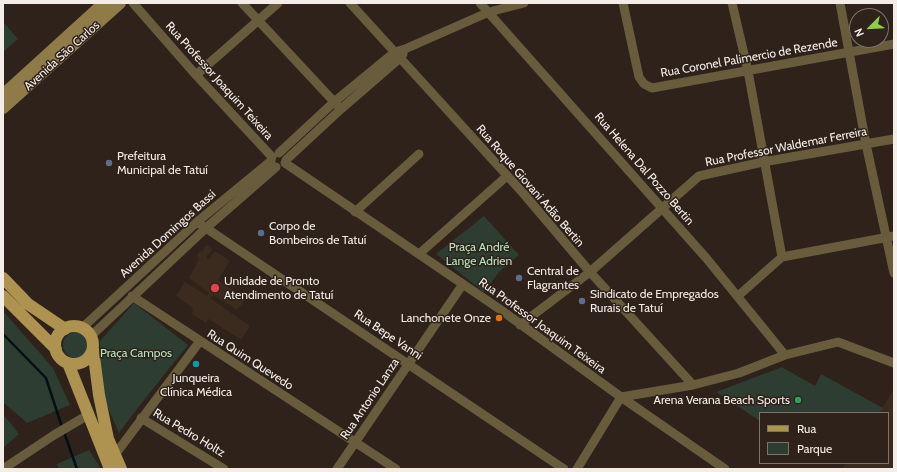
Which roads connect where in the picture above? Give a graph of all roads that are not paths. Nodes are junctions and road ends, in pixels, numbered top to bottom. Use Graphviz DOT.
graph roads {
  1 [pos="104,3"];
  2 [pos="120,3"];
  3 [pos="133,3"];
  4 [pos="242,3"];
  5 [pos="278,3"];
  6 [pos="350,3"];
  7 [pos="480,3"];
  8 [pos="524,3"];
  9 [pos="623,3"];
  10 [pos="732,3"];
  11 [pos="840,3"];
  12 [pos="489,12"];
  13 [pos="258,21"];
  14 [pos="894,44"];
  15 [pos="848,52"];
  16 [pos="398,55"];
  17 [pos="748,71"];
  18 [pos="196,75"];
  19 [pos="3,94"];
  20 [pos="334,102"];
  21 [pos="3,108"];
  22 [pos="341,109"];
  23 [pos="894,139"];
  24 [pos="866,144"];
  25 [pos="419,154"];
  26 [pos="275,159"];
  27 [pos="286,161"];
  28 [pos="763,162"];
  29 [pos="507,176"];
  30 [pos="664,209"];
  31 [pos="355,212"];
  32 [pos="197,222"];
  33 [pos="206,228"];
  34 [pos="890,236"];
  35 [pos="419,254"];
  36 [pos="782,257"];
  37 [pos="590,272"];
  38 [pos="894,273"];
  39 [pos="3,278"];
  40 [pos="463,284"];
  41 [pos="3,296"];
  42 [pos="132,296"];
  43 [pos="738,296"];
  44 [pos="520,325"];
  45 [pos="65,329"];
  46 [pos="86,332"];
  47 [pos="200,341"];
  48 [pos="56,349"];
  49 [pos="93,349"];
  50 [pos="785,355"];
  51 [pos="68,363"];
  52 [pos="409,363"];
  53 [pos="894,363"];
  54 [pos="693,385"];
  55 [pos="99,395"];
  56 [pos="621,397"];
  57 [pos="88,414"];
  58 [pos="141,418"];
  59 [pos="356,442"];
  60 [pos="114,456"];
  61 [pos="3,469"];
  62 [pos="110,469"];
  63 [pos="121,469"];
  64 [pos="224,469"];
  65 [pos="337,469"];
  66 [pos="396,469"];
  67 [pos="564,469"];
  68 [pos="577,469"];
  69 [pos="725,469"];
  1 -- 19 [label="main road, Avenida São Carlos"];
  2 -- 21 [label="main road, Avenida São Carlos"];
  3 -- 18 [label="street, Rua Professor Joaquim Teixeira"];
  4 -- 13 [label="street"];
  5 -- 13 [label="street"];
  6 -- 16 [label="street, Rua Roque Giovani Adão Bertin"];
  7 -- 12 [label="street, Rua Helena Dal Pozzo Bertin"];
  8 -- 12 [label="street"];
  9 -- 17 [label="street, Rua Coronel Palimercio de Rezende"];
  10 -- 17 [label="street"];
  11 -- 15 [label="street"];
  12 -- 16 [label="street"];
  12 -- 30 [label="street, Rua Helena Dal Pozzo Bertin"];
  13 -- 18 [label="street"];
  13 -- 20 [label="street"];
  14 -- 15 [label="street, Rua Coronel Palimercio de Rezende"];
  15 -- 17 [label="street, Rua Coronel Palimercio de Rezende"];
  15 -- 24 [label="street"];
  16 -- 20 [label="street, Avenida Domingos Bassi"];
  16 -- 22 [label="street"];
  16 -- 29 [label="street, Rua Roque Giovani Adão Bertin"];
  17 -- 28 [label="street"];
  18 -- 26 [label="street, Rua Professor Joaquim Teixeira"];
  20 -- 22 [label="street"];
  20 -- 26 [label="street, Avenida Domingos Bassi"];
  22 -- 27 [label="street"];
  23 -- 24 [label="street, Rua Professor Waldemar Ferreira"];
  24 -- 28 [label="street, Rua Professor Waldemar Ferreira"];
  24 -- 34 [label="street"];
  25 -- 31 [label="street"];
  26 -- 27 [label="street"];
  26 -- 32 [label="street, Avenida Domingos Bassi"];
  26 -- 33 [label="street, Avenida Domingos Bassi"];
  27 -- 31 [label="street, Rua Professor Joaquim Teixeira"];
  28 -- 30 [label="street, Rua Professor Waldemar Ferreira"];
  28 -- 36 [label="street"];
  29 -- 35 [label="street"];
  29 -- 37 [label="street, Rua Roque Giovani Adão Bertin"];
  30 -- 37 [label="street, Rua Professor Waldemar Ferreira"];
  30 -- 43 [label="street, Rua Helena Dal Pozzo Bertin"];
  31 -- 35 [label="street, Rua Professor Joaquim Teixeira"];
  32 -- 33 [label="street, Rua Bepe Vanni"];
  32 -- 46 [label="street, Avenida Domingos Bassi"];
  33 -- 42 [label="street, Avenida Domingos Bassi"];
  33 -- 52 [label="street, Rua Bepe Vanni"];
  34 -- 36 [label="street"];
  34 -- 38 [label="street"];
  35 -- 40 [label="street, Rua Professor Joaquim Teixeira"];
  36 -- 43 [label="street"];
  37 -- 44 [label="street, Rua Professor Waldemar Ferreira"];
  37 -- 54 [label="street, Rua Roque Giovani Adão Bertin"];
  39 -- 45 [label="main road"];
  40 -- 44 [label="street, Rua Professor Joaquim Teixeira"];
  40 -- 52 [label="street, Rua Antonio Lanza"];
  41 -- 48 [label="main road"];
  42 -- 46 [label="street, Avenida Domingos Bassi"];
  42 -- 47 [label="street, Rua Quim Quevedo"];
  43 -- 50 [label="street, Rua Helena Dal Pozzo Bertin"];
  44 -- 56 [label="street, Rua Professor Joaquim Teixeira"];
  45 -- 46 [label="main road"];
  45 -- 48 [label="main road"];
  46 -- 49 [label="main road"];
  47 -- 58 [label="street"];
  47 -- 59 [label="street, Rua Quim Quevedo"];
  48 -- 51 [label="main road"];
  49 -- 51 [label="main road"];
  49 -- 55 [label="main road"];
  50 -- 53 [label="street"];
  50 -- 54 [label="street"];
  51 -- 57 [label="main road"];
  52 -- 59 [label="street, Rua Antonio Lanza"];
  52 -- 67 [label="street, Rua Bepe Vanni"];
  54 -- 56 [label="street"];
  55 -- 57 [label="main road"];
  55 -- 60 [label="main road"];
  56 -- 68 [label="street"];
  56 -- 69 [label="street, Rua Professor Joaquim Teixeira"];
  57 -- 61 [label="street"];
  57 -- 62 [label="main road"];
  58 -- 60 [label="street"];
  58 -- 64 [label="street, Rua Pedro Holtz"];
  59 -- 65 [label="street, Rua Antonio Lanza"];
  59 -- 66 [label="street, Rua Quim Quevedo"];
  60 -- 63 [label="main road"];
}
